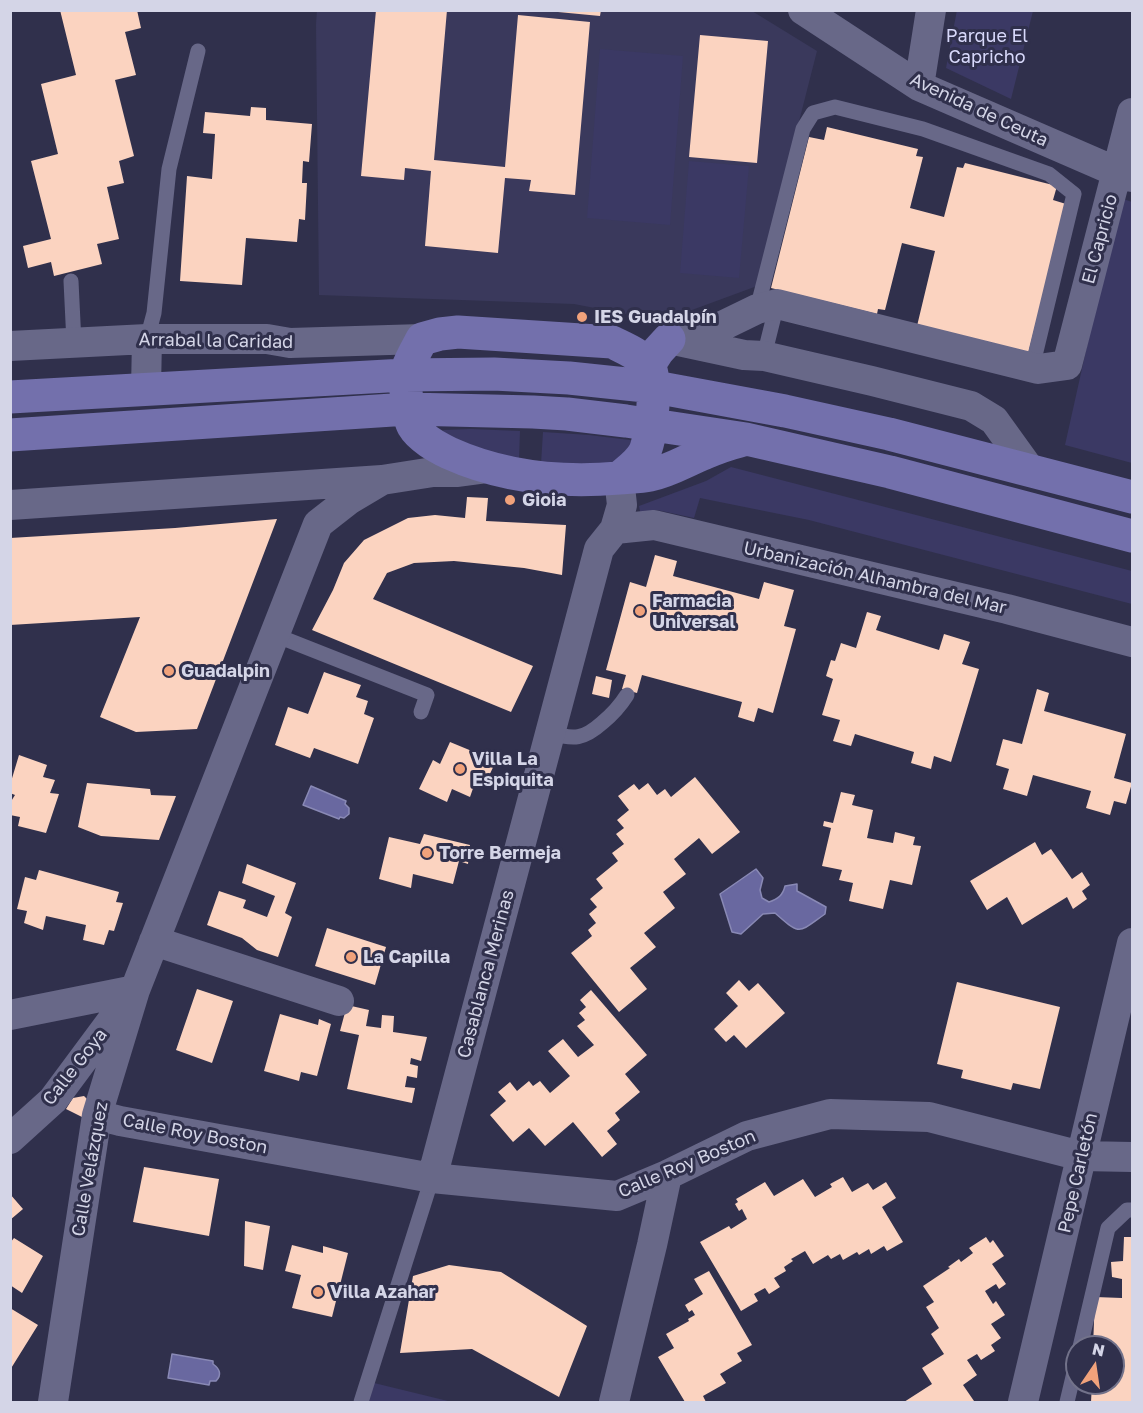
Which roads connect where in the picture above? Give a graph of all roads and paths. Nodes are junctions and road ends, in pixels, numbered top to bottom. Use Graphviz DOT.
graph roads {
  1 [pos="803,10"];
  2 [pos="931,10"];
  3 [pos="198,51"];
  4 [pos="919,86"];
  5 [pos="1132,113"];
  6 [pos="1125,175"];
  7 [pos="71,281"];
  8 [pos="767,306"];
  9 [pos="147,339"];
  10 [pos="422,339"];
  11 [pos="669,339"];
  12 [pos="612,342"];
  13 [pos="74,343"];
  14 [pos="290,343"];
  15 [pos="10,346"];
  16 [pos="764,356"];
  17 [pos="1032,368"];
  18 [pos="405,375"];
  19 [pos="652,376"];
  20 [pos="271,382"];
  21 [pos="146,389"];
  22 [pos="10,397"];
  23 [pos="408,409"];
  24 [pos="651,424"];
  25 [pos="10,435"];
  26 [pos="746,439"];
  27 [pos="488,468"];
  28 [pos="1030,470"];
  29 [pos="619,478"];
  30 [pos="382,480"];
  31 [pos="271,488"];
  32 [pos="1132,497"];
  33 [pos="10,506"];
  34 [pos="318,524"];
  35 [pos="615,529"];
  36 [pos="1132,536"];
  37 [pos="275,635"];
  38 [pos="1132,642"];
  39 [pos="627,695"];
  40 [pos="421,712"];
  41 [pos="550,733"];
  42 [pos="154,941"];
  43 [pos="1132,943"];
  44 [pos="135,990"];
  45 [pos="339,1001"];
  46 [pos="10,1015"];
  47 [pos="97,1115"];
  48 [pos="10,1139"];
  49 [pos="1082,1156"];
  50 [pos="1132,1158"];
  51 [pos="667,1175"];
  52 [pos="432,1178"];
  53 [pos="1132,1210"];
  54 [pos="1083,1335"];
  55 [pos="53,1402"];
  56 [pos="361,1402"];
  57 [pos="614,1402"];
  58 [pos="1023,1402"];
  1 -- 4 [label="street, Avenida de Ceuta"];
  2 -- 4 [label="street"];
  3 -- 9 [label="lane"];
  4 -- 6 [label="street, Avenida de Ceuta"];
  5 -- 6 [label="street, El Capricio"];
  6 -- 17 [label="street, El Capricio"];
  7 -- 13 [label="lane"];
  8 -- 11 [label="street"];
  8 -- 16 [label="lane"];
  8 -- 17 [label="street"];
  8 -- 17 [label="lane"];
  9 -- 13 [label="street, Arrabal la Caridad"];
  9 -- 14 [label="street, Arrabal la Caridad"];
  9 -- 21 [label="street"];
  10 -- 12 [label="main road"];
  10 -- 14 [label="street, Arrabal la Caridad"];
  10 -- 18 [label="main road"];
  11 -- 12 [label="street"];
  11 -- 16 [label="street"];
  11 -- 19 [label="main road"];
  12 -- 19 [label="main road"];
  13 -- 15 [label="street, Arrabal la Caridad"];
  14 -- 20 [label="street"];
  16 -- 28 [label="street"];
  18 -- 19 [label="main road"];
  18 -- 20 [label="main road"];
  18 -- 23 [label="main road"];
  19 -- 24 [label="main road"];
  19 -- 28 [label="main road"];
  20 -- 21 [label="main road"];
  21 -- 22 [label="main road"];
  23 -- 24 [label="main road"];
  23 -- 25 [label="main road"];
  23 -- 27 [label="main road"];
  24 -- 26 [label="main road"];
  24 -- 29 [label="main road"];
  26 -- 29 [label="main road"];
  26 -- 36 [label="main road"];
  27 -- 29 [label="main road"];
  27 -- 30 [label="street"];
  28 -- 32 [label="main road"];
  29 -- 35 [label="street, Casablanca Merinas"];
  30 -- 31 [label="street"];
  30 -- 34 [label="street"];
  31 -- 33 [label="street"];
  31 -- 34 [label="street"];
  34 -- 37 [label="street, Calle Velázquez"];
  35 -- 38 [label="street, Urbanización Alhambra del Mar"];
  35 -- 41 [label="street, Casablanca Merinas"];
  37 -- 40 [label="lane"];
  37 -- 42 [label="street, Calle Velázquez"];
  39 -- 41 [label="lane"];
  41 -- 52 [label="street, Casablanca Merinas"];
  42 -- 44 [label="street, Calle Velázquez"];
  42 -- 45 [label="street"];
  43 -- 49 [label="street, Pepe Carletón"];
  44 -- 46 [label="street"];
  44 -- 47 [label="street, Calle Velázquez"];
  44 -- 48 [label="street, Calle Goya"];
  47 -- 52 [label="street, Calle Roy Boston"];
  47 -- 55 [label="street, Calle Velázquez"];
  49 -- 50 [label="street, Calle Roy Boston"];
  49 -- 51 [label="street, Calle Roy Boston"];
  49 -- 58 [label="street, Pepe Carletón"];
  51 -- 52 [label="street, Calle Roy Boston"];
  51 -- 57 [label="street"];
  52 -- 56 [label="lane, Casablanca Merinas"];
  53 -- 54 [label="lane"];
}
